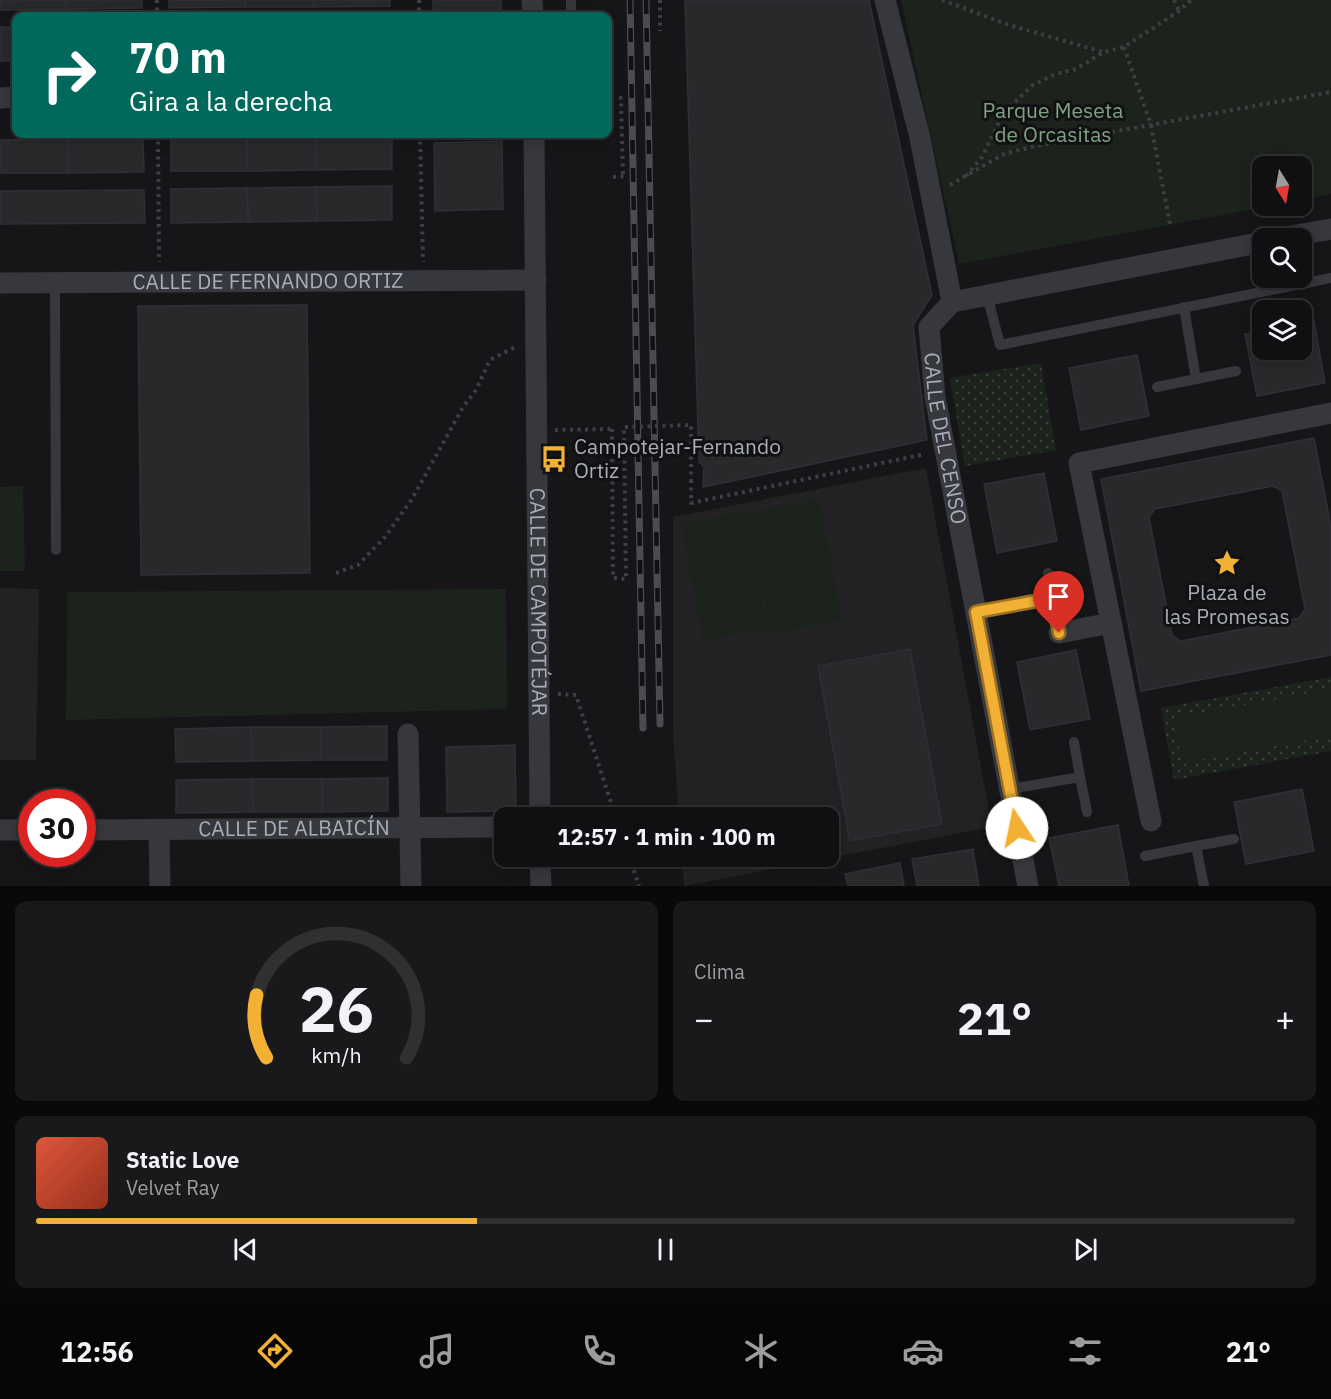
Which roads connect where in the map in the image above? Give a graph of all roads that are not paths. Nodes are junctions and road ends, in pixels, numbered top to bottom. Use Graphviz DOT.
graph roads {
  1 [pos="885,0"];
  2 [pos="532,10"];
  3 [pos="548,12"];
  4 [pos="534,138"];
  5 [pos="1331,229"];
  6 [pos="1312,232"];
  7 [pos="1252,244"];
  8 [pos="1331,278"];
  9 [pos="536,280"];
  10 [pos="0,283"];
  11 [pos="55,283"];
  12 [pos="987,295"];
  13 [pos="952,302"];
  14 [pos="1184,307"];
  15 [pos="1236,371"];
  16 [pos="1196,379"];
  17 [pos="1157,387"];
  18 [pos="1331,413"];
  19 [pos="56,550"];
  20 [pos="1048,573"];
  21 [pos="1053,598"];
  22 [pos="976,612"];
  23 [pos="1111,623"];
  24 [pos="1059,633"];
  25 [pos="408,734"];
  26 [pos="1074,742"];
  27 [pos="1080,777"];
  28 [pos="1010,789"];
  29 [pos="540,807"];
  30 [pos="1087,812"];
  31 [pos="1151,821"];
  32 [pos="410,827"];
  33 [pos="494,827"];
  34 [pos="0,830"];
  35 [pos="18,830"];
  36 [pos="96,830"];
  37 [pos="159,830"];
  38 [pos="1234,839"];
  39 [pos="1196,846"];
  40 [pos="1145,856"];
  41 [pos="540,867"];
  42 [pos="160,886"];
  43 [pos="411,886"];
  44 [pos="541,886"];
  45 [pos="1028,886"];
  46 [pos="1203,886"];
  1 -- 13 [label="street"];
  2 -- 3 [label="lane"];
  4 -- 9 [label="street, CALLE DE CAMPOTÉJAR"];
  5 -- 6 [label="street"];
  7 -- 12 [label="street"];
  8 -- 14 [label="lane"];
  9 -- 11 [label="street, CALLE DE FERNANDO ORTIZ"];
  9 -- 29 [label="street, CALLE DE CAMPOTÉJAR"];
  10 -- 11 [label="street, CALLE DE FERNANDO ORTIZ"];
  11 -- 19 [label="lane"];
  12 -- 13 [label="street"];
  12 -- 14 [label="lane"];
  13 -- 22 [label="street, CALLE DEL CENSO"];
  14 -- 16 [label="lane"];
  15 -- 16 [label="lane"];
  16 -- 17 [label="lane"];
  18 -- 23 [label="street"];
  20 -- 21 [label="lane"];
  21 -- 22 [label="lane"];
  21 -- 24 [label="lane"];
  22 -- 28 [label="street, CALLE DEL CENSO"];
  23 -- 24 [label="street"];
  23 -- 31 [label="street"];
  25 -- 32 [label="street"];
  26 -- 27 [label="lane"];
  27 -- 28 [label="lane"];
  27 -- 30 [label="lane"];
  28 -- 45 [label="street, CALLE DEL CENSO"];
  32 -- 33 [label="street, CALLE DE ALBAICÍN"];
  32 -- 37 [label="street, CALLE DE ALBAICÍN"];
  32 -- 43 [label="street"];
  34 -- 35 [label="street"];
  36 -- 37 [label="street, CALLE DE ALBAICÍN"];
  37 -- 42 [label="street"];
  38 -- 39 [label="lane"];
  39 -- 40 [label="lane"];
  39 -- 46 [label="lane"];
  41 -- 44 [label="street"];
}
